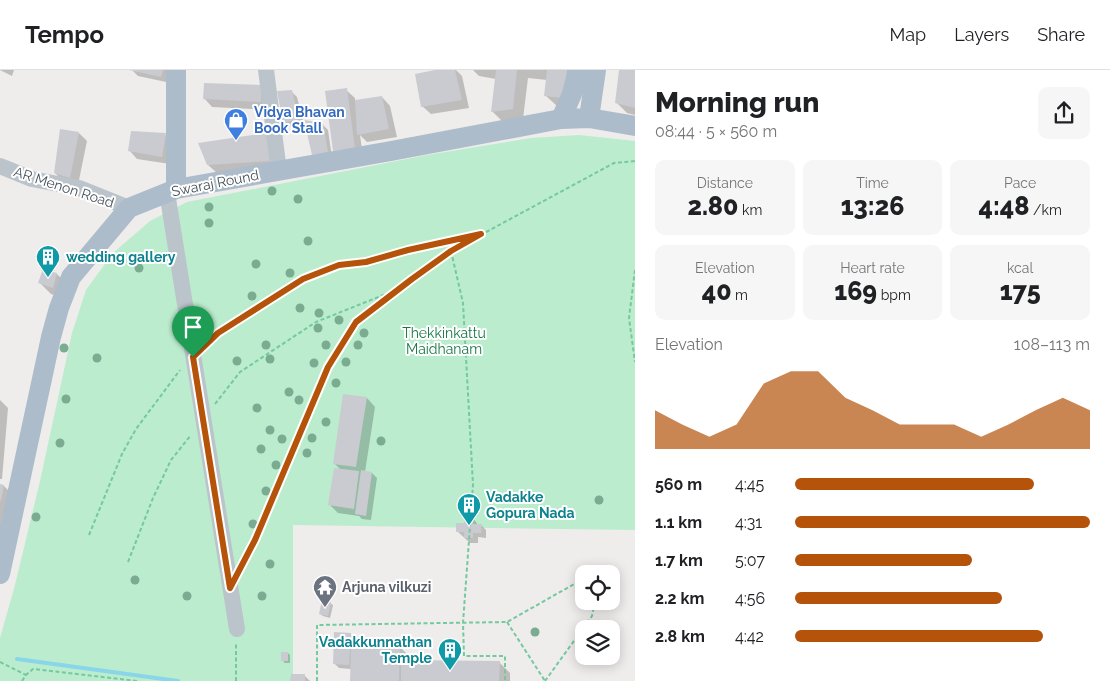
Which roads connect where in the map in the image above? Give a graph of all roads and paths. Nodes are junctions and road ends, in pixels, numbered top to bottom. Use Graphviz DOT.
graph roads {
  1 [pos="176,70"];
  2 [pos="266,70"];
  3 [pos="578,70"];
  4 [pos="596,70"];
  5 [pos="589,118"];
  6 [pos="561,119"];
  7 [pos="635,126"];
  8 [pos="635,161"];
  9 [pos="0,166"];
  10 [pos="279,171"];
  11 [pos="172,191"];
  12 [pos="129,208"];
  13 [pos="481,234"];
  14 [pos="451,251"];
  15 [pos="635,270"];
  16 [pos="401,288"];
  17 [pos="193,357"];
  18 [pos="635,362"];
  19 [pos="203,420"];
  20 [pos="89,535"];
  21 [pos="128,562"];
  22 [pos="0,574"];
  23 [pos="575,583"];
  24 [pos="230,588"];
  25 [pos="593,610"];
  26 [pos="507,622"];
  27 [pos="463,623"];
  28 [pos="237,629"];
  29 [pos="0,662"];
  30 [pos="26,675"];
  31 [pos="22,681"];
  32 [pos="138,681"];
  33 [pos="236,681"];
  34 [pos="317,681"];
  35 [pos="505,681"];
  36 [pos="545,681"];
  1 -- 11 [label="main road"];
  2 -- 10 [label="street"];
  3 -- 6 [label="main road"];
  4 -- 5 [label="main road"];
  5 -- 6 [label="main road, Swaraj Round"];
  5 -- 7 [label="main road, Swaraj Round"];
  6 -- 10 [label="main road, Swaraj Round"];
  8 -- 13 [label="path"];
  9 -- 12 [label="street, AR Menon Road"];
  10 -- 11 [label="main road, Swaraj Round"];
  11 -- 12 [label="main road, Swaraj Round"];
  11 -- 17 [label="street"];
  12 -- 22 [label="main road, Swaraj Round"];
  13 -- 14 [label="path"];
  13 -- 17 [label="path"];
  14 -- 16 [label="path"];
  14 -- 27 [label="path"];
  15 -- 18 [label="path"];
  16 -- 19 [label="path"];
  16 -- 24 [label="path"];
  17 -- 19 [label="street"];
  17 -- 20 [label="path"];
  19 -- 21 [label="path"];
  19 -- 24 [label="street"];
  23 -- 26 [label="path"];
  24 -- 28 [label="street"];
  25 -- 36 [label="path"];
  26 -- 27 [label="path"];
  26 -- 36 [label="path"];
  27 -- 34 [label="path"];
  27 -- 35 [label="path"];
  28 -- 33 [label="path"];
  29 -- 30 [label="path"];
  30 -- 31 [label="path"];
  30 -- 32 [label="path"];
}
